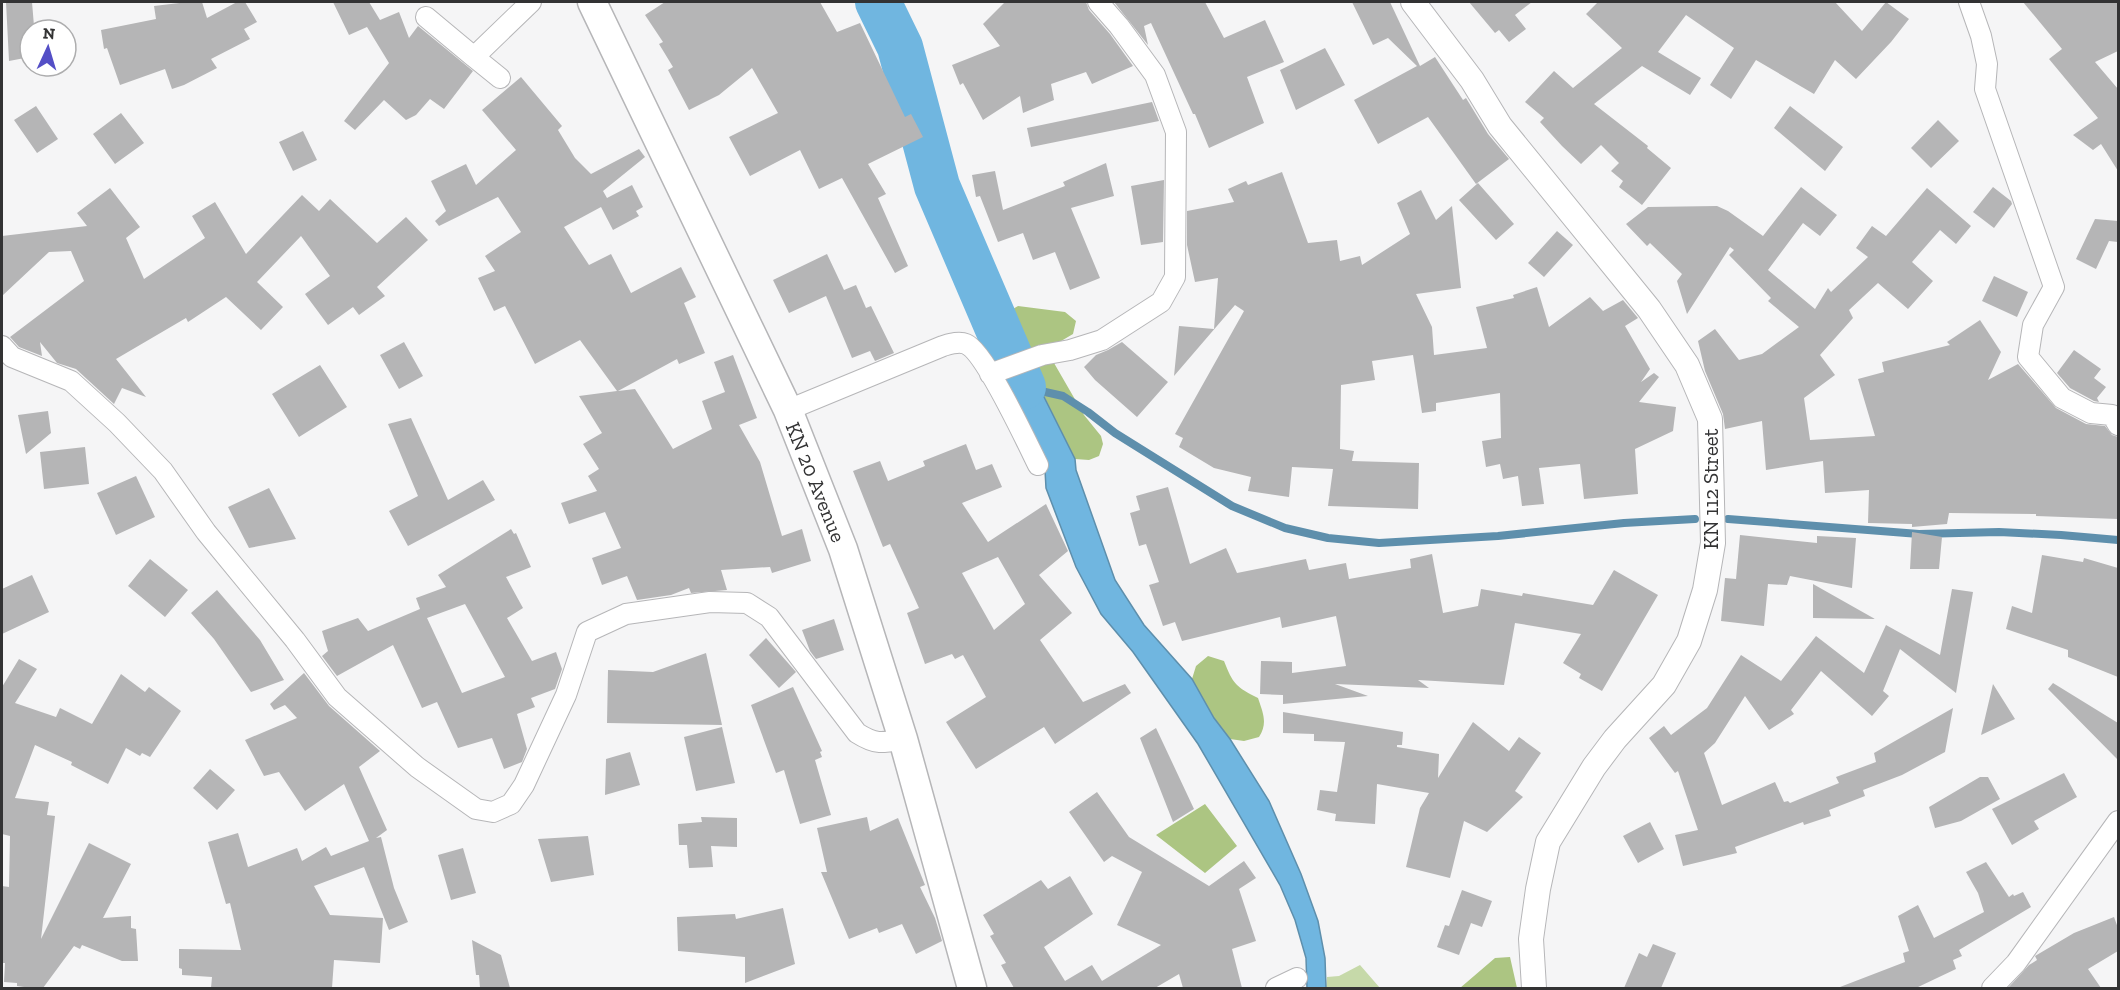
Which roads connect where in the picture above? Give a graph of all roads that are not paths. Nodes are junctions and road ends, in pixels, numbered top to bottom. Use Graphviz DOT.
graph roads {
  1 [pos="531,2"];
  2 [pos="592,2"];
  3 [pos="1098,2"];
  4 [pos="1413,2"];
  5 [pos="1969,2"];
  6 [pos="426,17"];
  7 [pos="474,57"];
  8 [pos="500,78"];
  9 [pos="2,346"];
  10 [pos="995,373"];
  11 [pos="788,410"];
  12 [pos="2118,425"];
  13 [pos="1038,465"];
  14 [pos="903,739"];
  15 [pos="2118,820"];
  16 [pos="1297,978"];
  17 [pos="972,988"];
  18 [pos="1276,988"];
  19 [pos="1534,988"];
  20 [pos="1992,988"];
  1 -- 7 [label="street"];
  2 -- 11 [label="main road, KN 20 Avenue"];
  3 -- 10 [label="street"];
  4 -- 19 [label="street, KN 112 Street"];
  5 -- 12 [label="street"];
  6 -- 7 [label="street"];
  7 -- 8 [label="street"];
  9 -- 14 [label="street"];
  10 -- 11 [label="street"];
  10 -- 13 [label="street"];
  11 -- 14 [label="main road, KN 20 Avenue"];
  14 -- 17 [label="main road, KN 20 Avenue"];
  15 -- 20 [label="street"];
  16 -- 18 [label="street"];
}
